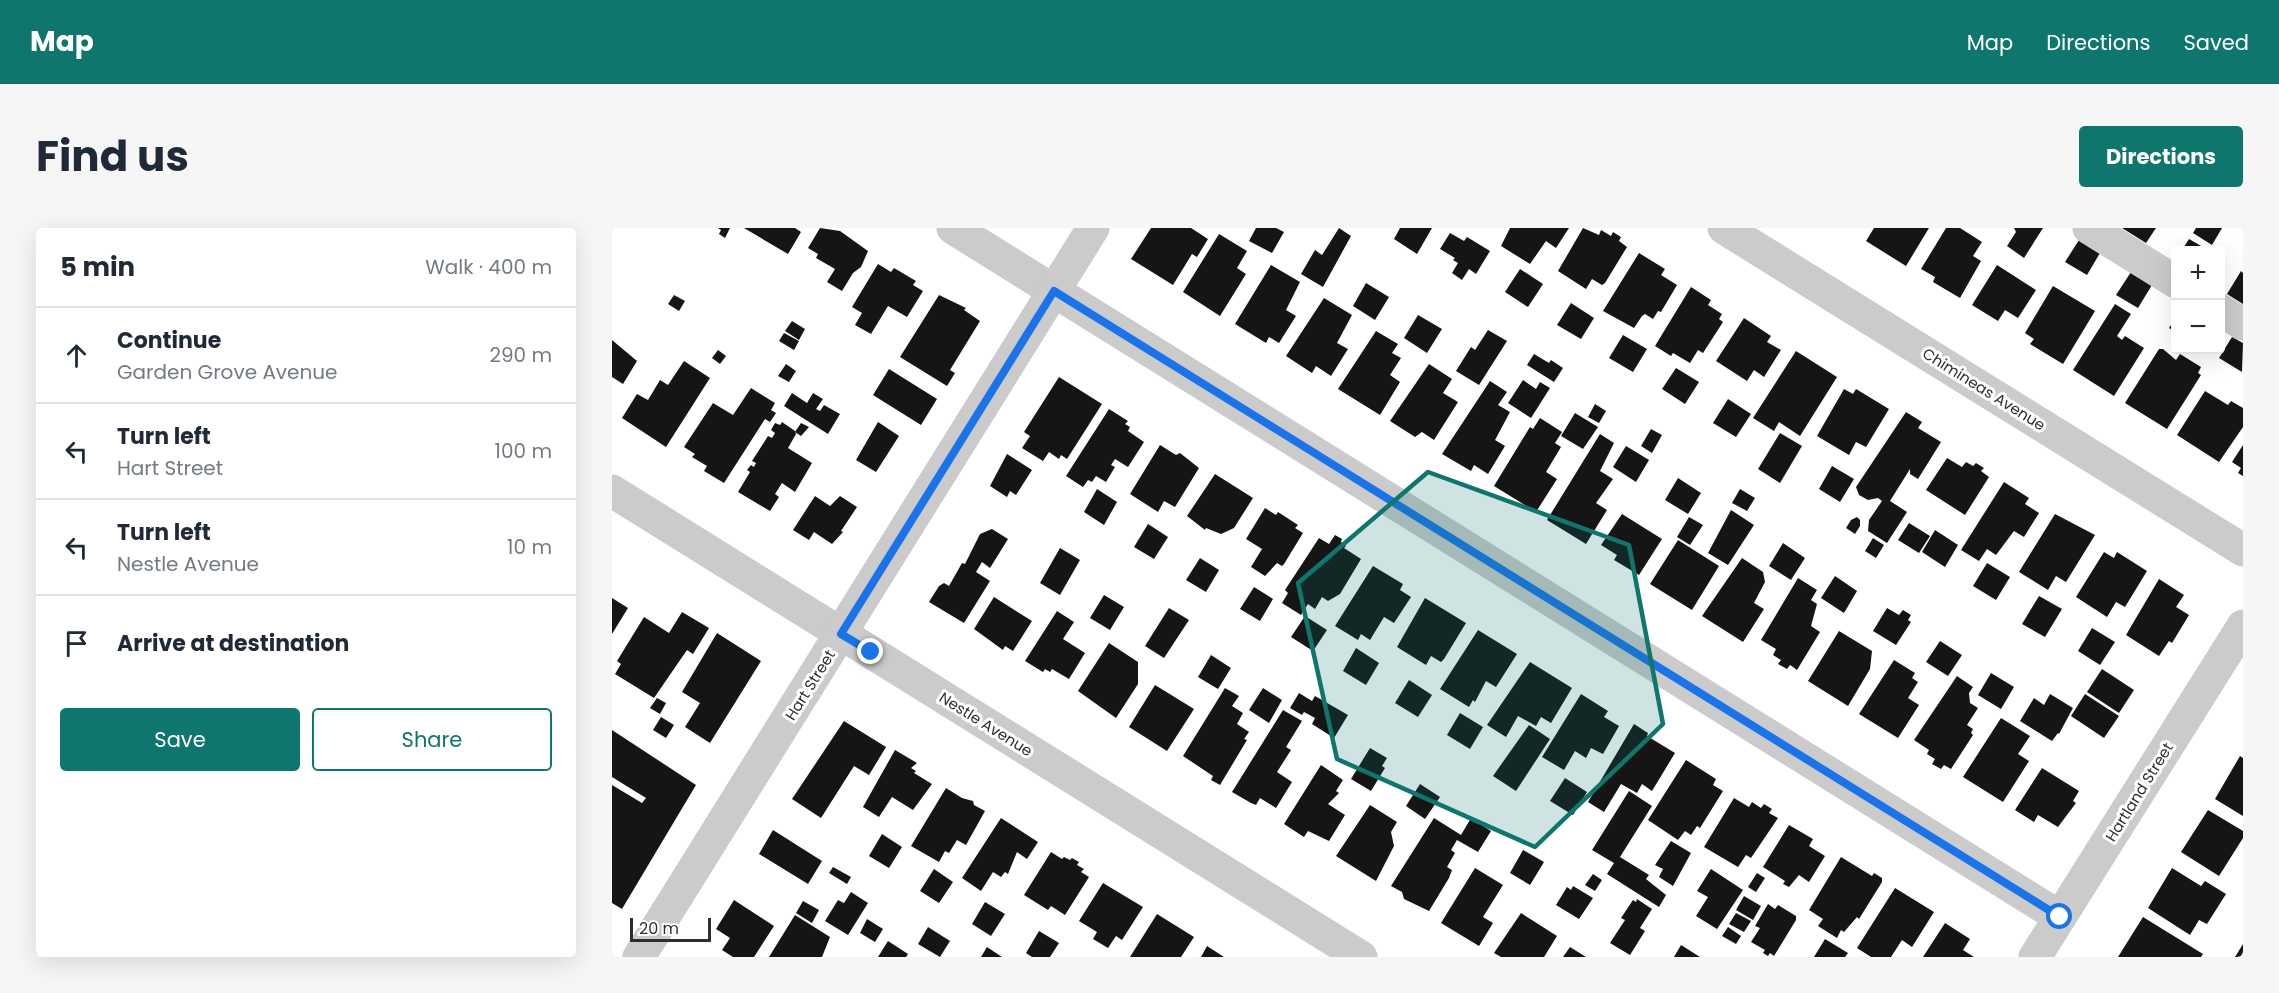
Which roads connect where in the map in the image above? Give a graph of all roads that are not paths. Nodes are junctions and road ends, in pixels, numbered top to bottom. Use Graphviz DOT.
graph roads {
  1 [pos="953,228"];
  2 [pos="1093,228"];
  3 [pos="1725,228"];
  4 [pos="2089,228"];
  5 [pos="2171,279"];
  6 [pos="1054,291"];
  7 [pos="2225,313"];
  8 [pos="2243,324"];
  9 [pos="612,491"];
  10 [pos="2243,550"];
  11 [pos="2243,626"];
  12 [pos="841,634"];
  13 [pos="2060,917"];
  14 [pos="639,957"];
  15 [pos="1360,957"];
  16 [pos="2035,957"];
  1 -- 6 [label="street"];
  2 -- 6 [label="street, Hart Street"];
  3 -- 10 [label="street, Chimineas Avenue"];
  4 -- 5 [label="street"];
  6 -- 12 [label="street, Hart Street"];
  6 -- 13 [label="street"];
  7 -- 8 [label="street"];
  9 -- 12 [label="street, Nestle Avenue"];
  11 -- 13 [label="street, Hartland Street"];
  12 -- 14 [label="street, Hart Street"];
  12 -- 15 [label="street, Nestle Avenue"];
  13 -- 16 [label="street, Hartland Street"];
}
